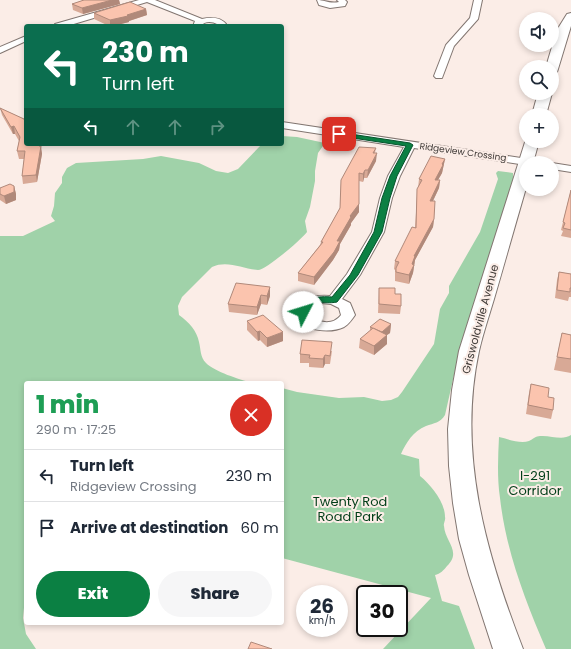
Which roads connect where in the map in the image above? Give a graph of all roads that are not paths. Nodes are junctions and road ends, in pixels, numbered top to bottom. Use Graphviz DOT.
graph roads {
  1 [pos="147,0"];
  2 [pos="321,0"];
  3 [pos="341,0"];
  4 [pos="478,0"];
  5 [pos="571,16"];
  6 [pos="65,24"];
  7 [pos="199,24"];
  8 [pos="221,24"];
  9 [pos="24,39"];
  10 [pos="4,48"];
  11 [pos="20,49"];
  12 [pos="555,60"];
  13 [pos="439,76"];
  14 [pos="284,125"];
  15 [pos="410,145"];
  16 [pos="519,160"];
  17 [pos="559,167"];
  18 [pos="571,168"];
  19 [pos="519,196"];
  20 [pos="334,300"];
  21 [pos="508,649"];
  1 -- 6 [label="street"];
  1 -- 7 [label="street"];
  2 -- 3 [label="street"];
  4 -- 13 [label="street"];
  5 -- 12 [label="street"];
  7 -- 8 [label="street"];
  9 -- 10 [label="street"];
  10 -- 11 [label="street"];
  14 -- 15 [label="street, Ridgeview Crossing"];
  15 -- 16 [label="street, Ridgeview Crossing"];
  15 -- 20 [label="street"];
  17 -- 18 [label="street"];
  19 -- 21 [label="street, Griswoldville Avenue"];
}
